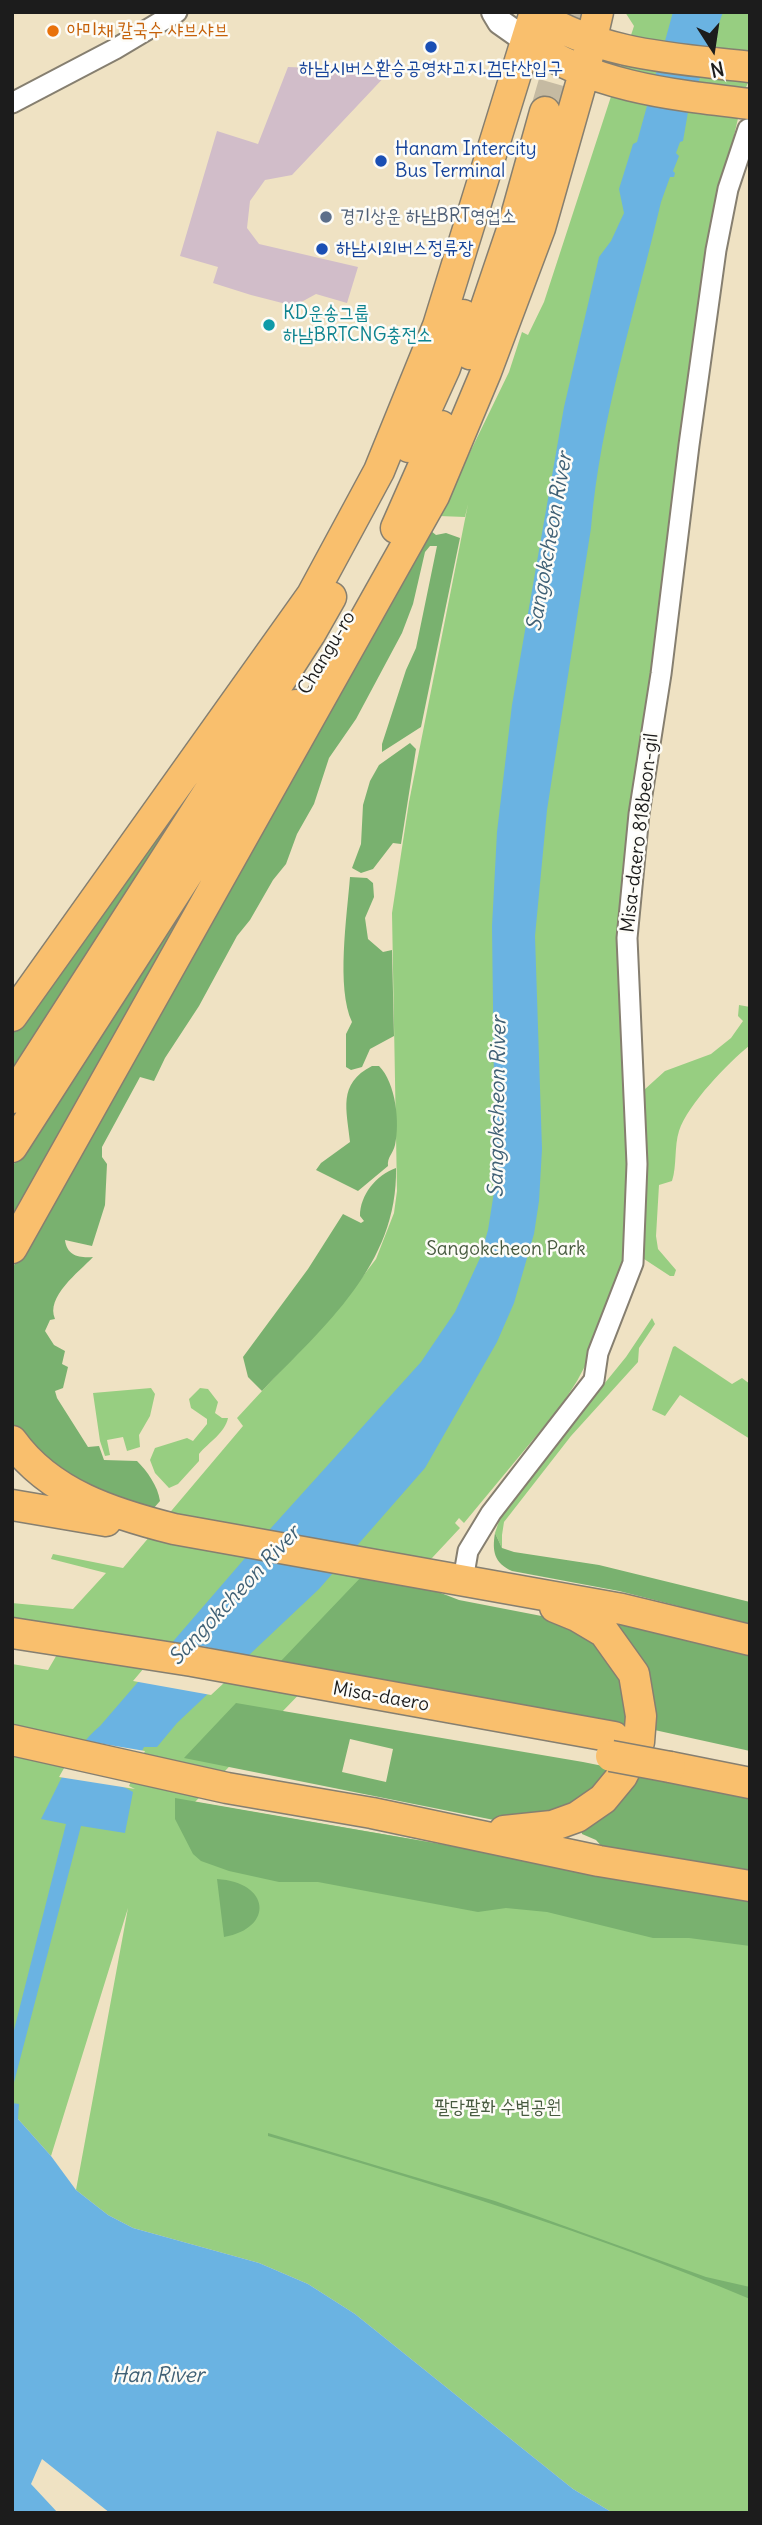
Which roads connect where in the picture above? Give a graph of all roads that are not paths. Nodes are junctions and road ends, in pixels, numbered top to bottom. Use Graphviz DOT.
graph roads {
  1 [pos="177,12"];
  2 [pos="494,12"];
  3 [pos="598,12"];
  4 [pos="532,20"];
  5 [pos="591,42"];
  6 [pos="747,67"];
  7 [pos="584,73"];
  8 [pos="12,103"];
  9 [pos="744,112"];
  10 [pos="12,1016"];
  11 [pos="12,1098"];
  12 [pos="12,1147"];
  13 [pos="12,1248"];
  14 [pos="12,1441"];
  15 [pos="12,1505"];
  16 [pos="161,1526"];
  17 [pos="463,1580"];
  18 [pos="509,1588"];
  19 [pos="12,1633"];
  20 [pos="750,1640"];
  21 [pos="34,1649"];
  22 [pos="12,1740"];
  23 [pos="12,1750"];
  24 [pos="72,1754"];
  25 [pos="671,1757"];
  26 [pos="750,1765"];
  27 [pos="750,1783"];
  28 [pos="474,1834"];
  29 [pos="750,1886"];
  1 -- 8 [label="street"];
  2 -- 4 [label="street"];
  3 -- 5 [label="main road"];
  4 -- 5 [label="main road"];
  4 -- 7 [label="main road"];
  4 -- 10 [label="main road"];
  5 -- 6 [label="main road"];
  5 -- 7 [label="main road"];
  7 -- 9 [label="main road"];
  7 -- 13 [label="main road"];
  9 -- 17 [label="street, Misa-daero 818beon-gil"];
  11 -- 12 [label="main road, Changu-ro"];
  14 -- 16 [label="main road"];
  15 -- 16 [label="main road"];
  16 -- 17 [label="main road"];
  17 -- 18 [label="main road"];
  18 -- 20 [label="main road"];
  18 -- 28 [label="main road"];
  19 -- 21 [label="main road, Misa-daero"];
  21 -- 25 [label="main road, Misa-daero"];
  22 -- 24 [label="main road"];
  23 -- 24 [label="main road"];
  24 -- 28 [label="main road"];
  25 -- 26 [label="main road, Misa-daero"];
  25 -- 27 [label="main road, Misa-daero"];
  28 -- 29 [label="main road"];
}
